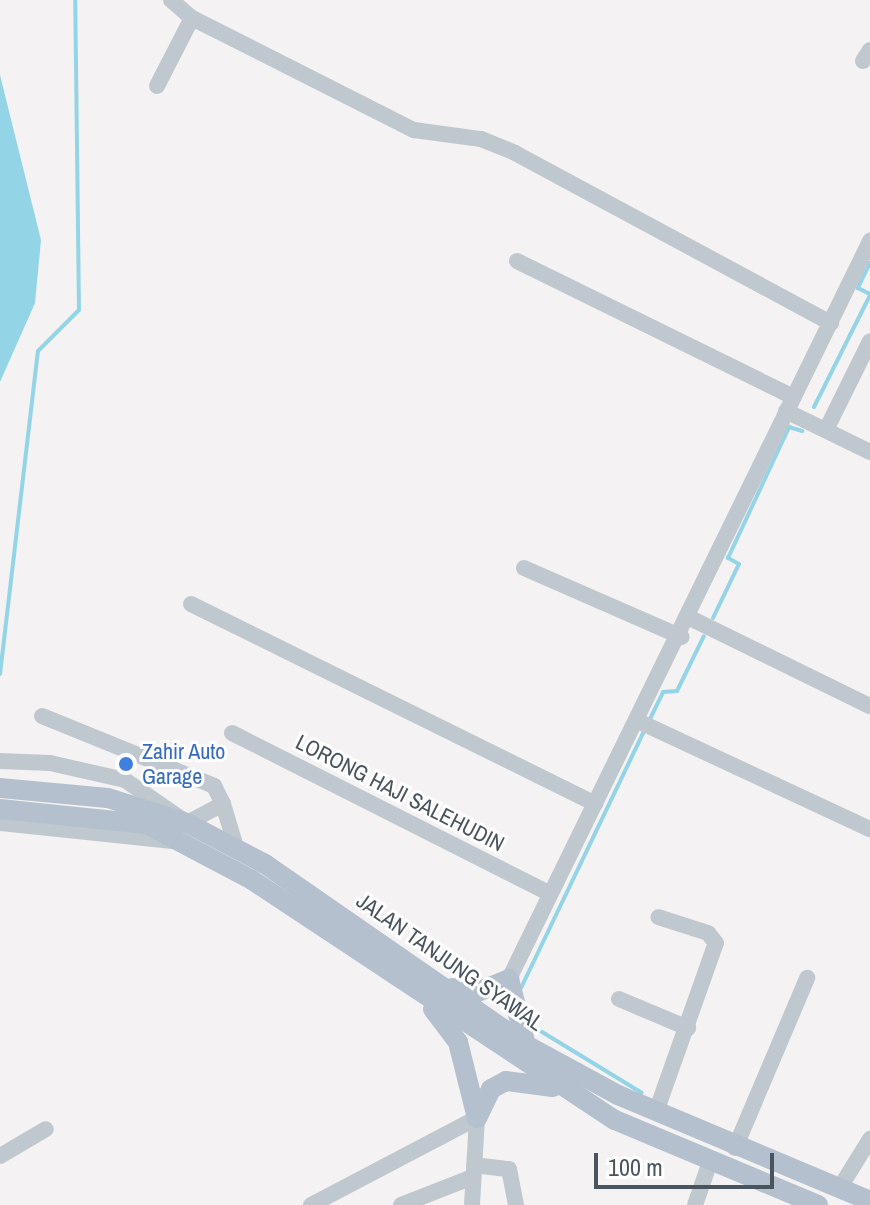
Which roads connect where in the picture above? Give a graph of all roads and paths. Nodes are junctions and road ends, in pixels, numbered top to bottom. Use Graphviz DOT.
graph roads {
  1 [pos="171,0"];
  2 [pos="192,18"];
  3 [pos="157,86"];
  4 [pos="870,241"];
  5 [pos="517,261"];
  6 [pos="831,323"];
  7 [pos="870,341"];
  8 [pos="790,404"];
  9 [pos="826,430"];
  10 [pos="869,447"];
  11 [pos="524,568"];
  12 [pos="191,604"];
  13 [pos="690,618"];
  14 [pos="682,637"];
  15 [pos="870,706"];
  16 [pos="42,716"];
  17 [pos="638,721"];
  18 [pos="232,733"];
  19 [pos="0,761"];
  20 [pos="0,788"];
  21 [pos="223,804"];
  22 [pos="595,804"];
  23 [pos="106,807"];
  24 [pos="0,809"];
  25 [pos="0,823"];
  26 [pos="870,829"];
  27 [pos="188,834"];
  28 [pos="236,847"];
  29 [pos="549,893"];
  30 [pos="658,917"];
  31 [pos="807,978"];
  32 [pos="509,979"];
  33 [pos="444,986"];
  34 [pos="425,997"];
  35 [pos="619,999"];
  36 [pos="688,1028"];
  37 [pos="526,1045"];
  38 [pos="569,1091"];
  39 [pos="656,1112"];
  40 [pos="477,1118"];
  41 [pos="46,1129"];
  42 [pos="870,1139"];
  43 [pos="735,1148"];
  44 [pos="0,1156"];
  45 [pos="710,1162"];
  46 [pos="474,1171"];
  47 [pos="839,1189"];
  48 [pos="780,1198"];
  49 [pos="870,1201"];
  50 [pos="311,1205"];
  51 [pos="401,1205"];
  52 [pos="472,1205"];
  53 [pos="516,1205"];
  54 [pos="695,1205"];
  55 [pos="818,1205"];
  1 -- 2 [label="street"];
  2 -- 3 [label="street"];
  2 -- 6 [label="street"];
  4 -- 6 [label="street"];
  5 -- 8 [label="street"];
  6 -- 8 [label="street"];
  7 -- 9 [label="street"];
  8 -- 9 [label="street"];
  8 -- 13 [label="street"];
  9 -- 10 [label="street"];
  11 -- 14 [label="street"];
  12 -- 22 [label="street"];
  13 -- 14 [label="street"];
  13 -- 15 [label="street"];
  14 -- 17 [label="street"];
  16 -- 21 [label="street"];
  17 -- 22 [label="street"];
  17 -- 26 [label="street"];
  18 -- 29 [label="street, LORONG HAJI SALEHUDIN"];
  19 -- 27 [label="street"];
  20 -- 23 [label="main road, JALAN TANJUNG SYAWAL"];
  21 -- 27 [label="street"];
  21 -- 28 [label="street"];
  22 -- 29 [label="street"];
  23 -- 24 [label="main road, JALAN TANJUNG SYAWAL"];
  23 -- 27 [label="main road, JALAN TANJUNG SYAWAL"];
  25 -- 27 [label="street"];
  27 -- 28 [label="main road, JALAN TANJUNG SYAWAL"];
  27 -- 34 [label="main road, JALAN TANJUNG SYAWAL"];
  28 -- 33 [label="main road, JALAN TANJUNG SYAWAL"];
  29 -- 32 [label="street"];
  30 -- 36 [label="street"];
  31 -- 43 [label="street"];
  32 -- 33 [label="main road"];
  32 -- 37 [label="main road"];
  33 -- 37 [label="main road, JALAN TANJUNG SYAWAL"];
  34 -- 38 [label="main road, JALAN TANJUNG SYAWAL"];
  34 -- 40 [label="main road"];
  35 -- 36 [label="street"];
  36 -- 39 [label="street"];
  37 -- 39 [label="main road, JALAN TANJUNG SYAWAL"];
  38 -- 40 [label="main road"];
  38 -- 45 [label="main road, JALAN TANJUNG SYAWAL"];
  39 -- 43 [label="main road, JALAN TANJUNG SYAWAL"];
  40 -- 46 [label="street"];
  40 -- 50 [label="street"];
  41 -- 44 [label="street"];
  42 -- 47 [label="street"];
  43 -- 47 [label="main road, JALAN TANJUNG SYAWAL"];
  45 -- 48 [label="main road, JALAN TANJUNG SYAWAL"];
  45 -- 54 [label="street"];
  46 -- 51 [label="street"];
  46 -- 52 [label="street"];
  46 -- 53 [label="street"];
  47 -- 49 [label="main road, JALAN TANJUNG SYAWAL"];
  48 -- 55 [label="main road, JALAN TANJUNG SYAWAL"];
}
